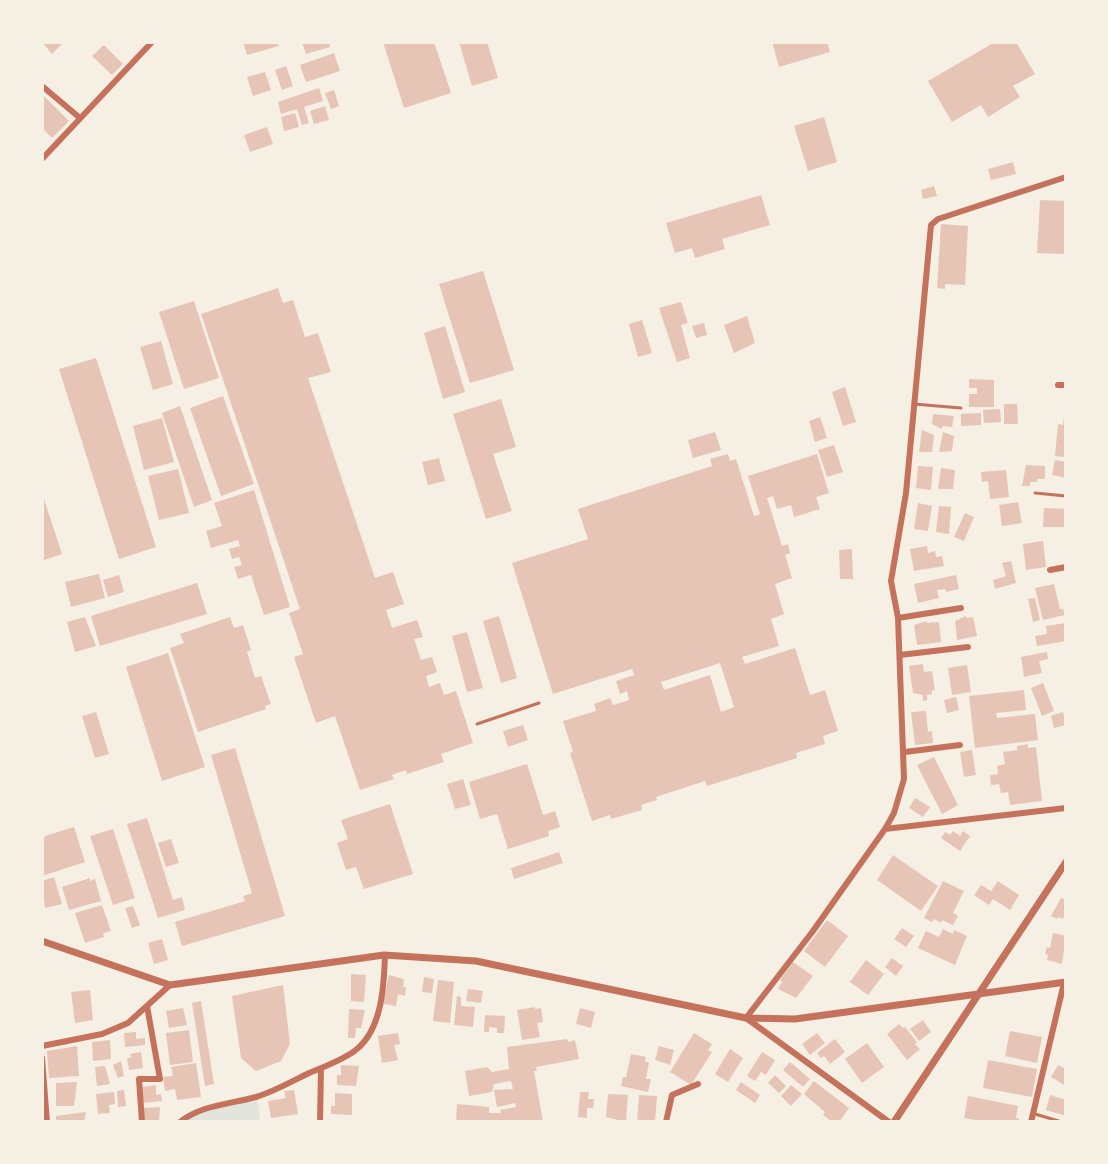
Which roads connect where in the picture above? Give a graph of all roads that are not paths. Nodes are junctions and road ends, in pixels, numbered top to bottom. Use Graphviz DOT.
graph roads {
  1 [pos="152,42"];
  2 [pos="42,86"];
  3 [pos="80,118"];
  4 [pos="42,159"];
  5 [pos="1066,177"];
  6 [pos="914,404"];
  7 [pos="961,408"];
  8 [pos="1035,493"];
  9 [pos="1066,496"];
  10 [pos="1066,567"];
  11 [pos="1050,570"];
  12 [pos="961,608"];
  13 [pos="898,618"];
  14 [pos="968,647"];
  15 [pos="900,655"];
  16 [pos="539,703"];
  17 [pos="477,724"];
  18 [pos="960,745"];
  19 [pos="905,752"];
  20 [pos="1066,808"];
  21 [pos="885,829"];
  22 [pos="1066,862"];
  23 [pos="42,941"];
  24 [pos="385,955"];
  25 [pos="1065,982"];
  26 [pos="170,985"];
  27 [pos="979,995"];
  28 [pos="147,1006"];
  29 [pos="746,1018"];
  30 [pos="42,1046"];
  31 [pos="42,1058"];
  32 [pos="321,1068"];
  33 [pos="698,1084"];
  34 [pos="1033,1114"];
  35 [pos="47,1122"];
  36 [pos="142,1122"];
  37 [pos="180,1122"];
  38 [pos="320,1122"];
  39 [pos="666,1122"];
  40 [pos="891,1122"];
  41 [pos="1031,1122"];
  42 [pos="1062,1122"];
  1 -- 3 [label="street"];
  2 -- 3 [label="street"];
  3 -- 4 [label="street"];
  5 -- 6 [label="street"];
  6 -- 7 [label="lane"];
  6 -- 13 [label="street"];
  8 -- 9 [label="lane"];
  10 -- 11 [label="street"];
  12 -- 13 [label="street"];
  13 -- 15 [label="street"];
  14 -- 15 [label="street"];
  15 -- 19 [label="street"];
  16 -- 17 [label="lane"];
  18 -- 19 [label="street"];
  19 -- 21 [label="street"];
  20 -- 21 [label="street"];
  21 -- 29 [label="street"];
  22 -- 27 [label="street"];
  23 -- 26 [label="street"];
  24 -- 26 [label="street"];
  24 -- 29 [label="street"];
  24 -- 32 [label="street"];
  25 -- 27 [label="street"];
  25 -- 34 [label="street"];
  26 -- 28 [label="street"];
  27 -- 29 [label="street"];
  27 -- 40 [label="street"];
  28 -- 30 [label="street"];
  28 -- 36 [label="street"];
  29 -- 40 [label="street"];
  31 -- 35 [label="street"];
  32 -- 37 [label="street"];
  32 -- 38 [label="street"];
  33 -- 39 [label="street"];
  34 -- 41 [label="street"];
  34 -- 42 [label="lane"];
}
